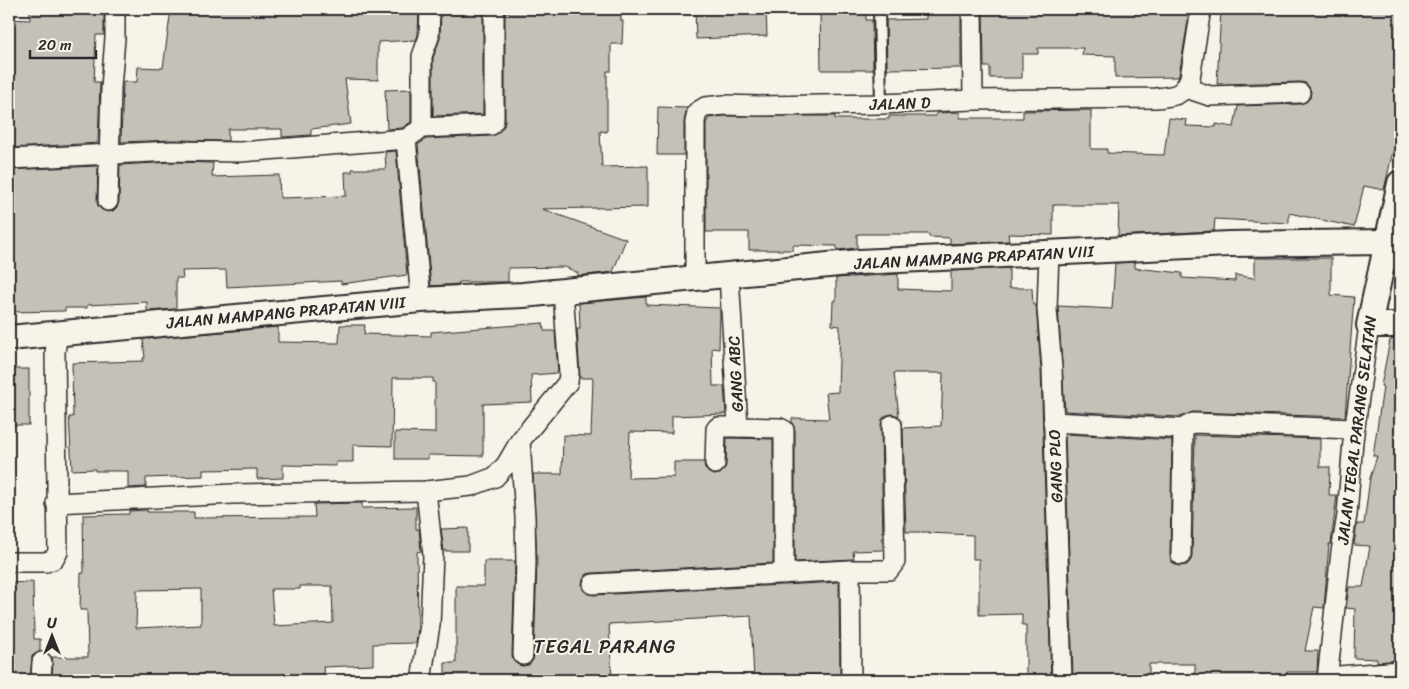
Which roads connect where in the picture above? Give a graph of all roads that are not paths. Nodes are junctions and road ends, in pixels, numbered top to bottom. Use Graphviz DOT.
graph roads {
  1 [pos="115,9"];
  2 [pos="430,9"];
  3 [pos="494,9"];
  4 [pos="879,9"];
  5 [pos="972,9"];
  6 [pos="1201,9"];
  7 [pos="1186,88"];
  8 [pos="1300,93"];
  9 [pos="973,100"];
  10 [pos="881,104"];
  11 [pos="422,128"];
  12 [pos="406,140"];
  13 [pos="110,154"];
  14 [pos="9,159"];
  15 [pos="1400,183"];
  16 [pos="108,201"];
  17 [pos="1386,242"];
  18 [pos="1049,252"];
  19 [pos="729,275"];
  20 [pos="695,278"];
  21 [pos="563,291"];
  22 [pos="421,300"];
  23 [pos="1368,325"];
  24 [pos="1400,325"];
  25 [pos="58,333"];
  26 [pos="9,338"];
  27 [pos="1053,422"];
  28 [pos="892,425"];
  29 [pos="738,427"];
  30 [pos="1185,429"];
  31 [pos="1354,429"];
  32 [pos="520,441"];
  33 [pos="715,464"];
  34 [pos="426,491"];
  35 [pos="56,503"];
  36 [pos="1181,554"];
  37 [pos="9,562"];
  38 [pos="850,570"];
  39 [pos="784,574"];
  40 [pos="593,584"];
  41 [pos="523,655"];
  42 [pos="1400,671"];
  43 [pos="1327,679"];
  44 [pos="421,680"];
  45 [pos="851,680"];
  46 [pos="1062,680"];
  1 -- 13 [label="street"];
  2 -- 11 [label="street"];
  3 -- 11 [label="street"];
  4 -- 10 [label="lane"];
  5 -- 9 [label="street"];
  6 -- 7 [label="street"];
  7 -- 8 [label="street"];
  7 -- 9 [label="street, JALAN D"];
  9 -- 10 [label="street, JALAN D"];
  10 -- 20 [label="street, JALAN D"];
  11 -- 12 [label="street"];
  12 -- 13 [label="street"];
  12 -- 22 [label="street"];
  13 -- 14 [label="street"];
  13 -- 16 [label="street"];
  15 -- 17 [label="street, JALAN TEGAL PARANG SELATAN"];
  17 -- 18 [label="street, JALAN MAMPANG PRAPATAN VIII"];
  17 -- 23 [label="street, JALAN TEGAL PARANG SELATAN"];
  18 -- 19 [label="street, JALAN MAMPANG PRAPATAN VIII"];
  18 -- 27 [label="street, GANG PLO"];
  19 -- 20 [label="street, JALAN MAMPANG PRAPATAN VIII"];
  19 -- 29 [label="street, GANG ABC"];
  20 -- 21 [label="street, JALAN MAMPANG PRAPATAN VIII"];
  21 -- 22 [label="street, JALAN MAMPANG PRAPATAN VIII"];
  21 -- 32 [label="street"];
  22 -- 25 [label="street, JALAN MAMPANG PRAPATAN VIII"];
  23 -- 24 [label="street"];
  23 -- 31 [label="street, JALAN TEGAL PARANG SELATAN"];
  25 -- 26 [label="street, JALAN MAMPANG PRAPATAN VIII"];
  25 -- 35 [label="street"];
  27 -- 30 [label="street"];
  27 -- 46 [label="street, GANG PLO"];
  28 -- 38 [label="street"];
  29 -- 33 [label="street"];
  29 -- 39 [label="street, GANG ABC"];
  30 -- 31 [label="street"];
  30 -- 36 [label="street"];
  31 -- 43 [label="street, JALAN TEGAL PARANG SELATAN"];
  32 -- 34 [label="street"];
  32 -- 41 [label="street"];
  34 -- 35 [label="street"];
  34 -- 44 [label="street"];
  35 -- 37 [label="street"];
  38 -- 39 [label="street"];
  38 -- 45 [label="street"];
  39 -- 40 [label="street"];
  42 -- 43 [label="street"];
}
